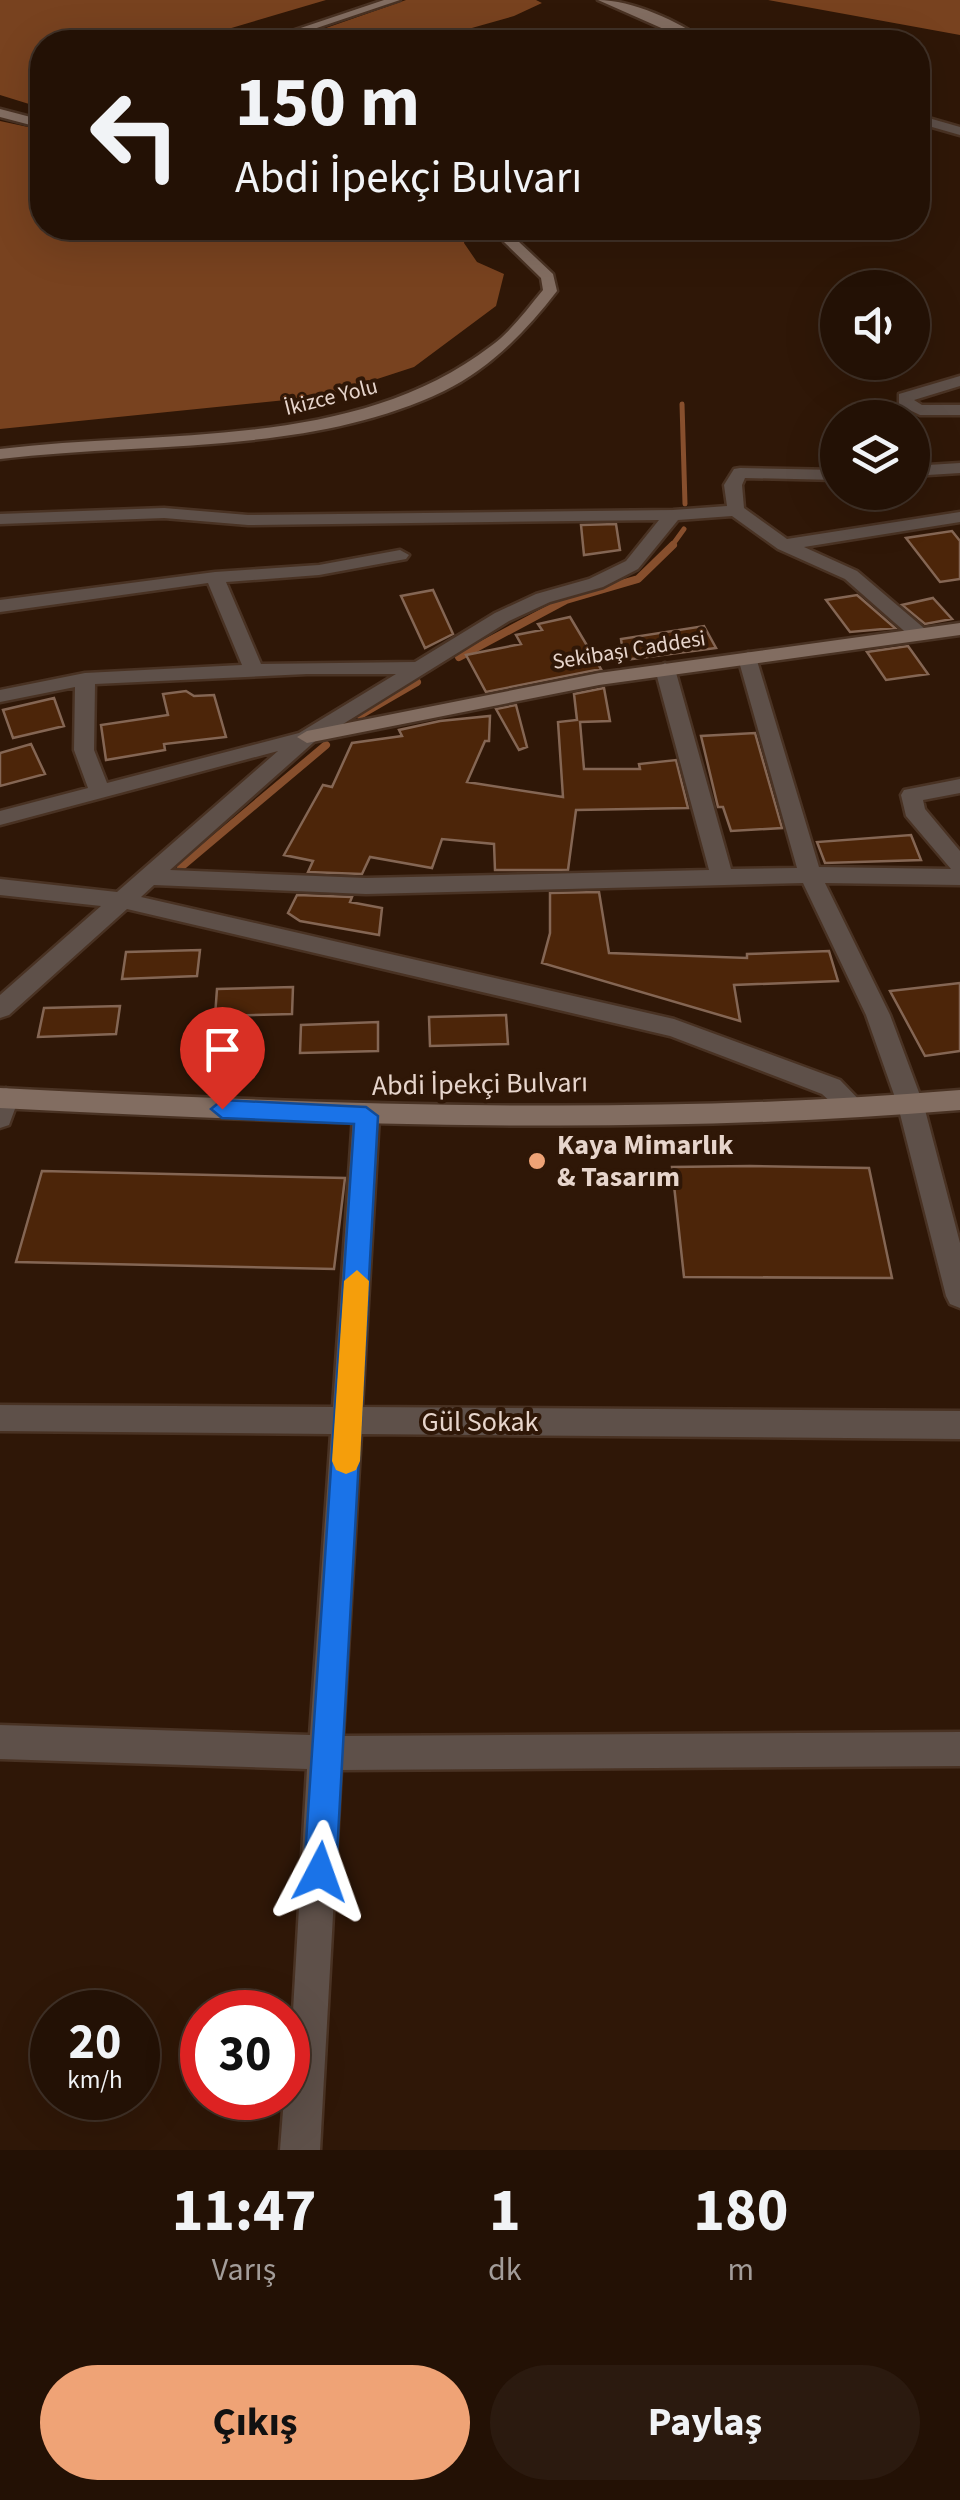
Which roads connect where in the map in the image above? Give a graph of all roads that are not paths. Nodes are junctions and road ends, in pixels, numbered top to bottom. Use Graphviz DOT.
graph roads {
  1 [pos="395,0"];
  2 [pos="603,0"];
  3 [pos="302,30"];
  4 [pos="680,30"];
  5 [pos="0,112"];
  6 [pos="930,117"];
  7 [pos="930,120"];
  8 [pos="30,121"];
  9 [pos="960,121"];
  10 [pos="960,131"];
  11 [pos="512,240"];
  12 [pos="960,381"];
  13 [pos="960,410"];
  14 [pos="0,454"];
  15 [pos="960,468"];
  16 [pos="930,470"];
  17 [pos="820,475"];
  18 [pos="736,510"];
  19 [pos="673,515"];
  20 [pos="960,516"];
  21 [pos="0,519"];
  22 [pos="784,545"];
  23 [pos="400,555"];
  24 [pos="215,578"];
  25 [pos="0,606"];
  26 [pos="960,630"];
  27 [pos="918,634"];
  28 [pos="748,658"];
  29 [pos="422,668"];
  30 [pos="665,670"];
  31 [pos="254,671"];
  32 [pos="86,680"];
  33 [pos="0,696"];
  34 [pos="308,737"];
  35 [pos="960,786"];
  36 [pos="100,791"];
  37 [pos="0,818"];
  38 [pos="960,865"];
  39 [pos="810,875"];
  40 [pos="722,876"];
  41 [pos="960,877"];
  42 [pos="146,878"];
  43 [pos="0,887"];
  44 [pos="124,902"];
  45 [pos="0,1009"];
  46 [pos="960,1100"];
  47 [pos="2,1105"];
  48 [pos="911,1106"];
  49 [pos="855,1108"];
  50 [pos="366,1116"];
  51 [pos="960,1296"];
  52 [pos="0,1418"];
  53 [pos="348,1421"];
  54 [pos="960,1425"];
  55 [pos="0,1742"];
  56 [pos="960,1749"];
  57 [pos="329,1754"];
  58 [pos="300,2150"];
  1 -- 3 [label="street"];
  2 -- 4 [label="street"];
  5 -- 8 [label="street"];
  6 -- 9 [label="street"];
  7 -- 10 [label="street"];
  11 -- 14 [label="street, İkizce Yolu"];
  12 -- 13 [label="street"];
  15 -- 16 [label="street"];
  17 -- 18 [label="street"];
  18 -- 19 [label="street"];
  18 -- 22 [label="street"];
  19 -- 21 [label="street"];
  19 -- 29 [label="street"];
  20 -- 22 [label="street"];
  22 -- 27 [label="street"];
  23 -- 24 [label="street"];
  24 -- 25 [label="street"];
  24 -- 31 [label="street"];
  26 -- 27 [label="street, Sekibaşı Caddesi"];
  27 -- 28 [label="street, Sekibaşı Caddesi"];
  28 -- 30 [label="street, Sekibaşı Caddesi"];
  28 -- 39 [label="street"];
  29 -- 31 [label="street"];
  29 -- 34 [label="street"];
  30 -- 34 [label="street, Sekibaşı Caddesi"];
  30 -- 40 [label="street"];
  31 -- 32 [label="street"];
  32 -- 33 [label="street"];
  32 -- 36 [label="street"];
  34 -- 36 [label="street"];
  34 -- 42 [label="street"];
  35 -- 38 [label="street"];
  36 -- 37 [label="street"];
  39 -- 40 [label="street"];
  39 -- 41 [label="street"];
  39 -- 48 [label="street"];
  40 -- 42 [label="street"];
  42 -- 44 [label="street"];
  43 -- 44 [label="street"];
  44 -- 45 [label="street"];
  44 -- 49 [label="street"];
  46 -- 48 [label="street, Abdi İpekçi Bulvarı"];
  47 -- 50 [label="street, Abdi İpekçi Bulvarı"];
  48 -- 49 [label="street, Abdi İpekçi Bulvarı"];
  48 -- 51 [label="street"];
  49 -- 50 [label="street, Abdi İpekçi Bulvarı"];
  50 -- 53 [label="street"];
  52 -- 53 [label="street, Gül Sokak"];
  53 -- 54 [label="street, Gül Sokak"];
  53 -- 57 [label="street"];
  55 -- 57 [label="street"];
  56 -- 57 [label="street"];
  57 -- 58 [label="street"];
}
